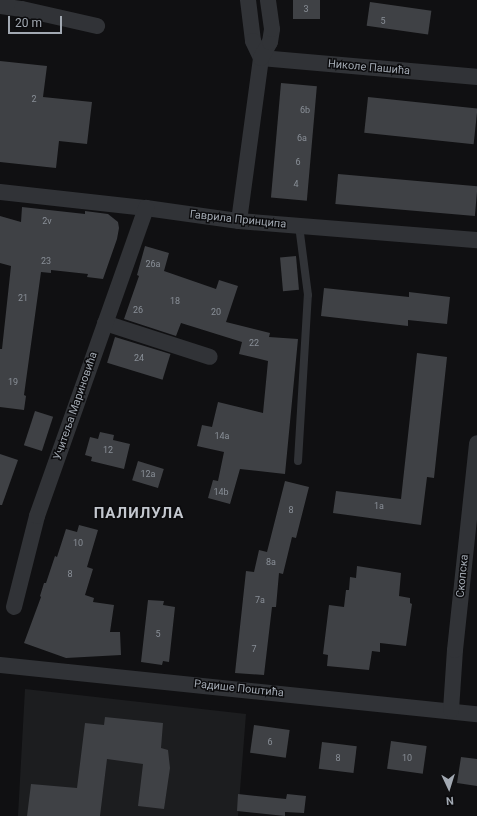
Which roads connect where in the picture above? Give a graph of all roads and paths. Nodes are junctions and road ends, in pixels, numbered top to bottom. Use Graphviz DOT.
graph roads {
  1 [pos="248,0"];
  2 [pos="268,0"];
  3 [pos="0,6"];
  4 [pos="97,26"];
  5 [pos="261,58"];
  6 [pos="477,77"];
  7 [pos="0,192"];
  8 [pos="146,208"];
  9 [pos="239,222"];
  10 [pos="299,226"];
  11 [pos="477,240"];
  12 [pos="105,323"];
  13 [pos="210,357"];
  14 [pos="477,443"];
  15 [pos="298,461"];
  16 [pos="14,607"];
  17 [pos="0,665"];
  18 [pos="450,710"];
  19 [pos="477,714"];
  1 -- 5 [label="street"];
  2 -- 5 [label="street"];
  3 -- 4 [label="street"];
  5 -- 6 [label="street, Николе Пашића"];
  5 -- 9 [label="street"];
  7 -- 8 [label="street, Гаврила Принципа"];
  8 -- 9 [label="street, Гаврила Принципа"];
  8 -- 12 [label="street, Учитеља Мариновића"];
  9 -- 10 [label="street, Гаврила Принципа"];
  10 -- 11 [label="street, Гаврила Принципа"];
  10 -- 15 [label="lane"];
  12 -- 13 [label="street"];
  12 -- 16 [label="street, Учитеља Мариновића"];
  14 -- 18 [label="street, Скопска"];
  17 -- 18 [label="street, Радише Поштића"];
  18 -- 19 [label="street, Радише Поштића"];
}
